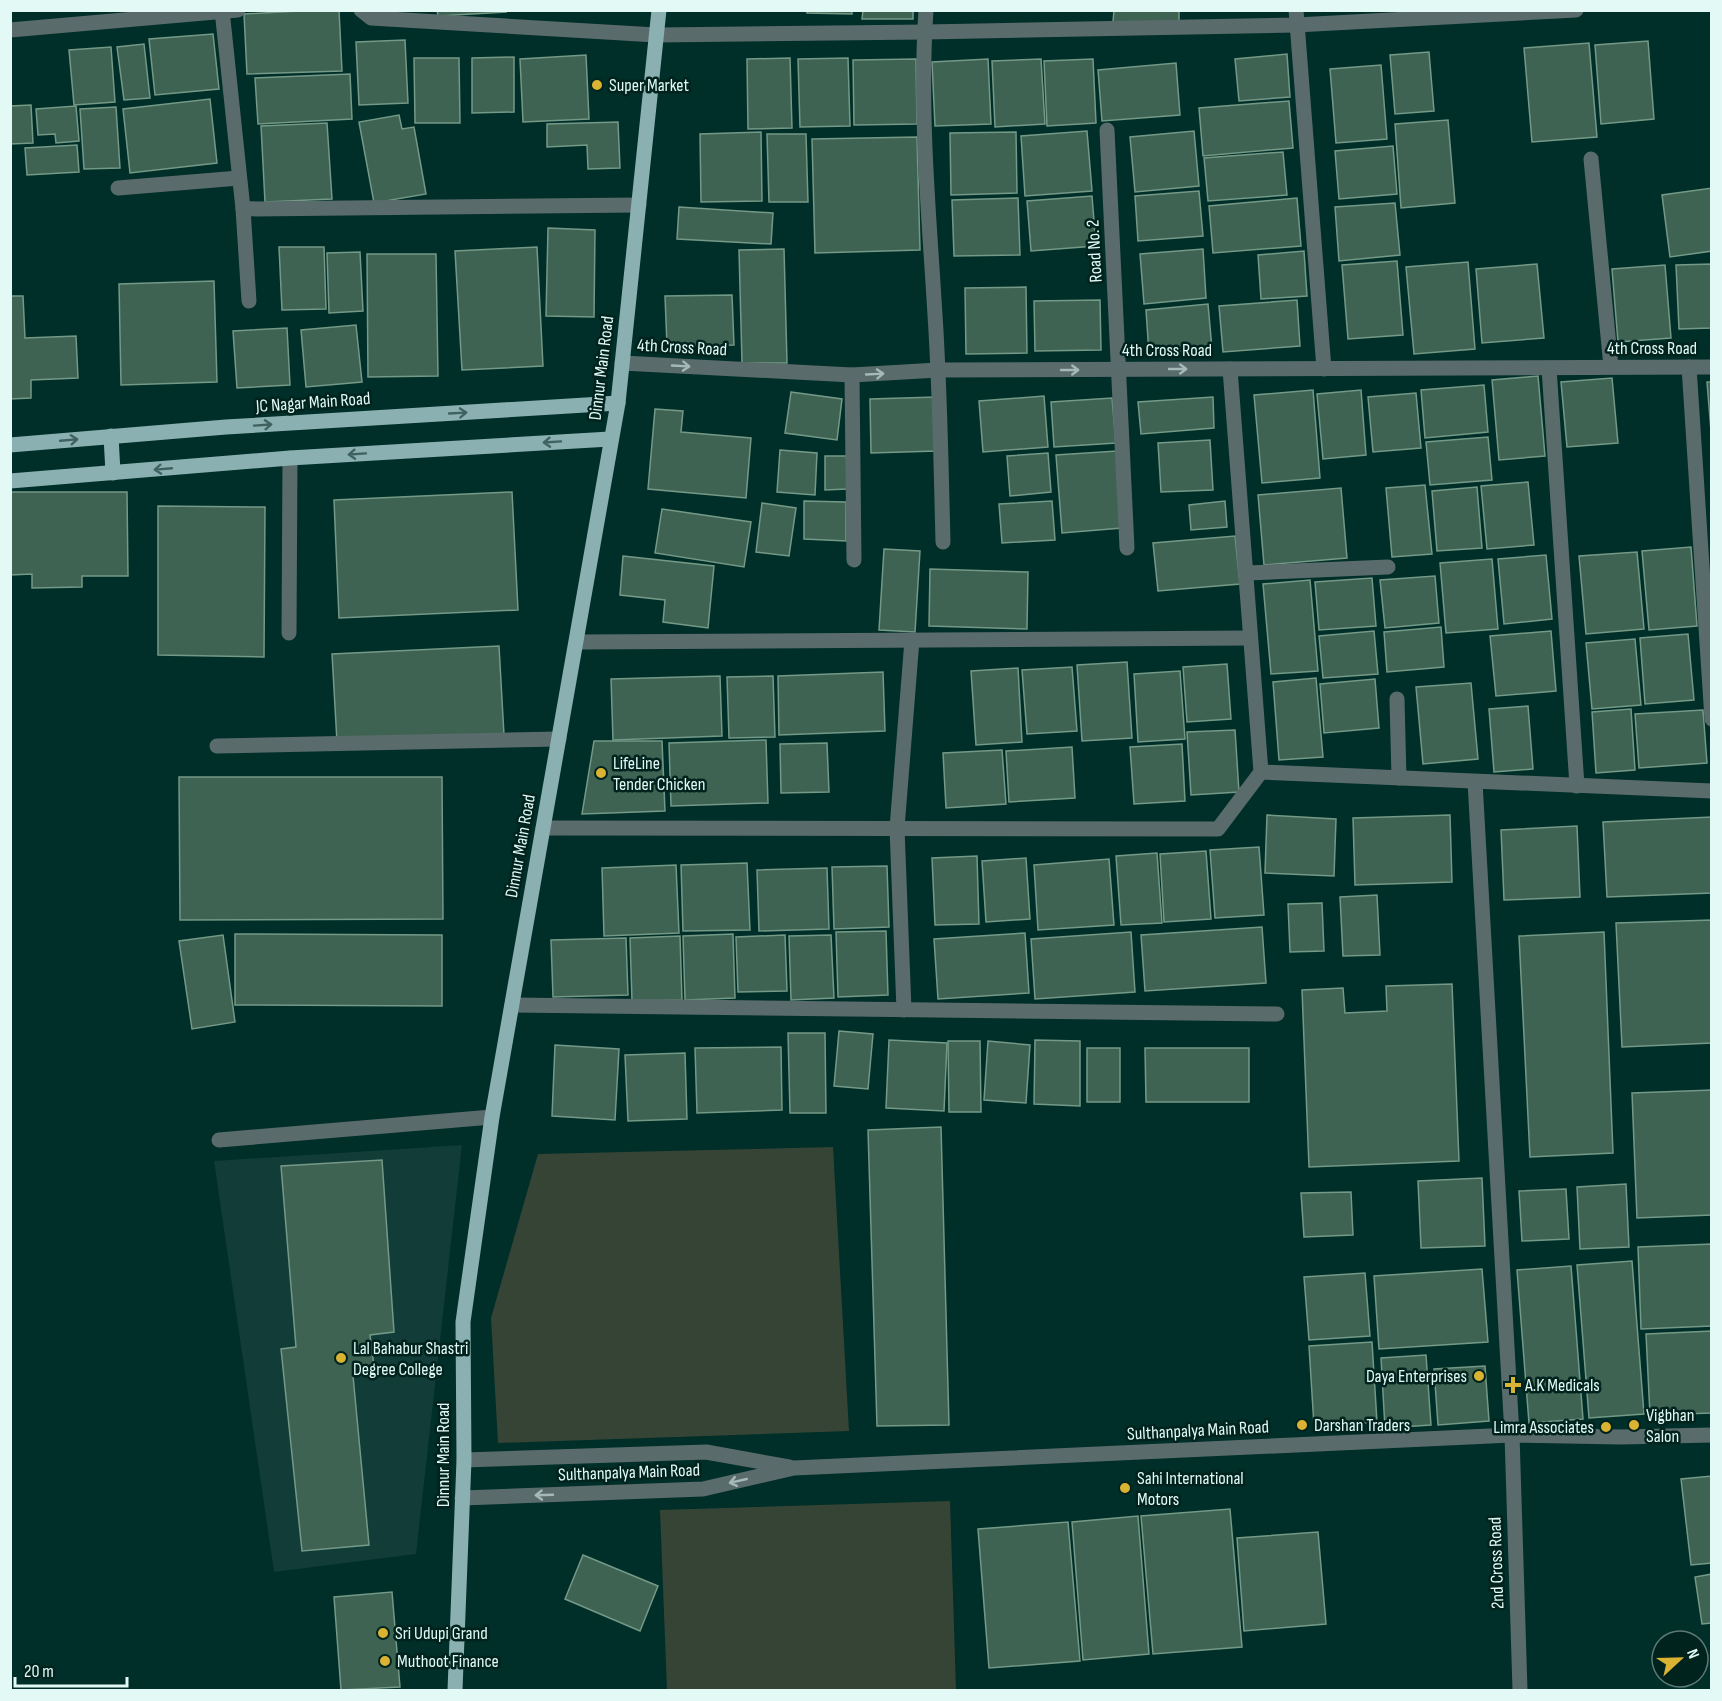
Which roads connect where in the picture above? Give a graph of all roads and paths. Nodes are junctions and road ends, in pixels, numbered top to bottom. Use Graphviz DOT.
graph roads {
  1 [pos="361,10"];
  2 [pos="659,10"];
  3 [pos="926,10"];
  4 [pos="1576,10"];
  5 [pos="227,11"];
  6 [pos="1296,18"];
  7 [pos="10,30"];
  8 [pos="925,32"];
  9 [pos="656,35"];
  10 [pos="1107,130"];
  11 [pos="1591,159"];
  12 [pos="239,178"];
  13 [pos="118,188"];
  14 [pos="639,205"];
  15 [pos="243,209"];
  16 [pos="249,301"];
  17 [pos="622,363"];
  18 [pos="1611,367"];
  19 [pos="1689,367"];
  20 [pos="1712,367"];
  21 [pos="1549,368"];
  22 [pos="1120,369"];
  23 [pos="1230,369"];
  24 [pos="1324,369"];
  25 [pos="938,370"];
  26 [pos="852,375"];
  27 [pos="618,403"];
  28 [pos="111,436"];
  29 [pos="610,439"];
  30 [pos="10,445"];
  31 [pos="290,458"];
  32 [pos="112,473"];
  33 [pos="10,481"];
  34 [pos="943,542"];
  35 [pos="1127,548"];
  36 [pos="854,560"];
  37 [pos="1388,567"];
  38 [pos="1247,573"];
  39 [pos="288,633"];
  40 [pos="1250,638"];
  41 [pos="912,640"];
  42 [pos="577,642"];
  43 [pos="1709,645"];
  44 [pos="1397,699"];
  45 [pos="1712,719"];
  46 [pos="559,739"];
  47 [pos="217,746"];
  48 [pos="1261,772"];
  49 [pos="1399,778"];
  50 [pos="1475,782"];
  51 [pos="1577,786"];
  52 [pos="1709,793"];
  53 [pos="543,828"];
  54 [pos="897,828"];
  55 [pos="512,1005"];
  56 [pos="904,1010"];
  57 [pos="1277,1014"];
  58 [pos="492,1117"];
  59 [pos="219,1140"];
  60 [pos="1512,1435"];
  61 [pos="1712,1435"];
  62 [pos="464,1460"];
  63 [pos="795,1468"];
  64 [pos="462,1498"];
  65 [pos="455,1690"];
  66 [pos="1520,1690"];
  1 -- 9 [label="street"];
  2 -- 9 [label="main road, Dinnur Main Road"];
  3 -- 8 [label="street"];
  4 -- 6 [label="street"];
  5 -- 7 [label="street"];
  5 -- 12 [label="street"];
  6 -- 8 [label="street"];
  6 -- 24 [label="street"];
  8 -- 9 [label="street"];
  8 -- 25 [label="street"];
  9 -- 14 [label="main road, Dinnur Main Road"];
  10 -- 22 [label="street, Road No. 2"];
  11 -- 18 [label="street"];
  12 -- 13 [label="street"];
  12 -- 15 [label="street"];
  14 -- 15 [label="street"];
  14 -- 17 [label="main road, Dinnur Main Road"];
  15 -- 16 [label="street"];
  17 -- 26 [label="street, 4th Cross Road, one-way"];
  17 -- 27 [label="main road, Dinnur Main Road"];
  18 -- 19 [label="street, 4th Cross Road"];
  18 -- 21 [label="street, 4th Cross Road"];
  19 -- 20 [label="street, 4th Cross Road"];
  19 -- 43 [label="street"];
  21 -- 24 [label="street, 4th Cross Road"];
  21 -- 51 [label="street"];
  22 -- 23 [label="street, 4th Cross Road, one-way"];
  25 -- 22 [label="street, 4th Cross Road, one-way"];
  22 -- 35 [label="street, Road No. 2"];
  23 -- 24 [label="street, 4th Cross Road"];
  23 -- 38 [label="street"];
  26 -- 25 [label="street, 4th Cross Road, one-way"];
  25 -- 34 [label="street"];
  26 -- 36 [label="street"];
  28 -- 27 [label="main road, JC Nagar Main Road, one-way"];
  27 -- 29 [label="main road, Dinnur Main Road"];
  30 -- 28 [label="main road, JC Nagar Main Road, one-way"];
  28 -- 32 [label="main road"];
  29 -- 31 [label="main road, one-way"];
  29 -- 42 [label="main road, Dinnur Main Road"];
  31 -- 32 [label="main road, one-way"];
  31 -- 39 [label="street"];
  32 -- 33 [label="main road"];
  37 -- 38 [label="street"];
  38 -- 40 [label="street"];
  40 -- 41 [label="street"];
  40 -- 48 [label="street"];
  41 -- 42 [label="street"];
  41 -- 54 [label="street"];
  42 -- 46 [label="main road, Dinnur Main Road"];
  43 -- 45 [label="street"];
  44 -- 49 [label="street"];
  46 -- 47 [label="street"];
  46 -- 53 [label="main road, Dinnur Main Road"];
  48 -- 49 [label="street"];
  48 -- 54 [label="street"];
  49 -- 50 [label="street"];
  50 -- 51 [label="street"];
  50 -- 60 [label="street, 2nd Cross Road"];
  51 -- 52 [label="street"];
  53 -- 54 [label="street"];
  53 -- 55 [label="main road, Dinnur Main Road"];
  54 -- 56 [label="street"];
  55 -- 56 [label="street"];
  55 -- 58 [label="main road, Dinnur Main Road"];
  56 -- 57 [label="street"];
  58 -- 59 [label="street"];
  58 -- 62 [label="main road, Dinnur Main Road"];
  60 -- 61 [label="street, Sulthanpalya Main Road"];
  60 -- 63 [label="street, Sulthanpalya Main Road"];
  60 -- 66 [label="street, 2nd Cross Road"];
  62 -- 63 [label="street, Sulthanpalya Main Road"];
  62 -- 64 [label="main road, Dinnur Main Road"];
  63 -- 64 [label="street, Sulthanpalya Main Road, one-way"];
  64 -- 65 [label="main road, Dinnur Main Road"];
}
